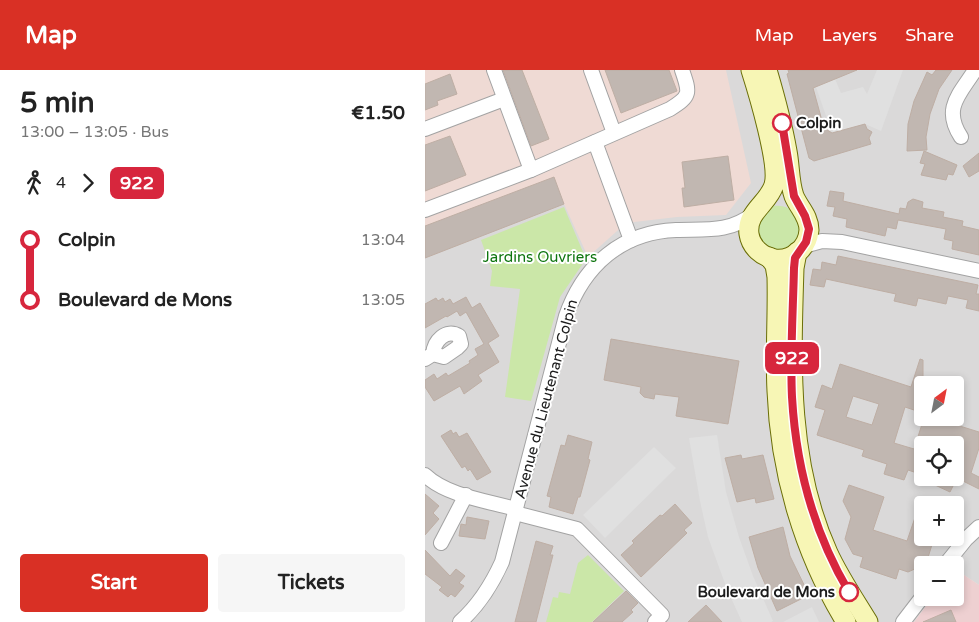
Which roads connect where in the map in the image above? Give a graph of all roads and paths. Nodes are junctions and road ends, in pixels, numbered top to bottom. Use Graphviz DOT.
graph roads {
  1 [pos="494,70"];
  2 [pos="591,70"];
  3 [pos="682,70"];
  4 [pos="751,70"];
  5 [pos="767,70"];
  6 [pos="975,70"];
  7 [pos="504,99"];
  8 [pos="425,129"];
  9 [pos="614,133"];
  10 [pos="961,136"];
  11 [pos="595,142"];
  12 [pos="531,170"];
  13 [pos="425,210"];
  14 [pos="756,210"];
  15 [pos="805,216"];
  16 [pos="714,229"];
  17 [pos="631,240"];
  18 [pos="842,242"];
  19 [pos="754,246"];
  20 [pos="801,249"];
  21 [pos="769,257"];
  22 [pos="979,271"];
  23 [pos="425,475"];
  24 [pos="466,495"];
  25 [pos="516,511"];
  26 [pos="979,527"];
  27 [pos="441,543"];
  28 [pos="952,556"];
  29 [pos="915,606"];
  30 [pos="460,622"];
  31 [pos="655,622"];
  32 [pos="846,622"];
  33 [pos="868,622"];
  34 [pos="903,622"];
  1 -- 7 [label="street"];
  2 -- 9 [label="street"];
  3 -- 9 [label="street"];
  4 -- 14 [label="main road"];
  5 -- 15 [label="main road"];
  6 -- 10 [label="street"];
  7 -- 8 [label="street"];
  7 -- 12 [label="street"];
  9 -- 11 [label="street"];
  11 -- 12 [label="street"];
  11 -- 17 [label="street"];
  12 -- 13 [label="street"];
  14 -- 15 [label="main road"];
  14 -- 16 [label="street, Avenue du Lieutenant Colpin"];
  14 -- 19 [label="main road"];
  15 -- 18 [label="street"];
  15 -- 20 [label="main road"];
  16 -- 17 [label="street, Avenue du Lieutenant Colpin"];
  16 -- 19 [label="street, Avenue du Lieutenant Colpin"];
  17 -- 25 [label="street, Avenue du Lieutenant Colpin"];
  18 -- 20 [label="street"];
  18 -- 22 [label="street"];
  19 -- 21 [label="main road"];
  20 -- 21 [label="main road"];
  20 -- 33 [label="main road"];
  21 -- 32 [label="main road"];
  23 -- 24 [label="street"];
  24 -- 25 [label="street"];
  24 -- 27 [label="street"];
  25 -- 30 [label="street, Avenue du Lieutenant Colpin"];
  25 -- 31 [label="street"];
  26 -- 28 [label="street"];
  29 -- 34 [label="street"];
}
